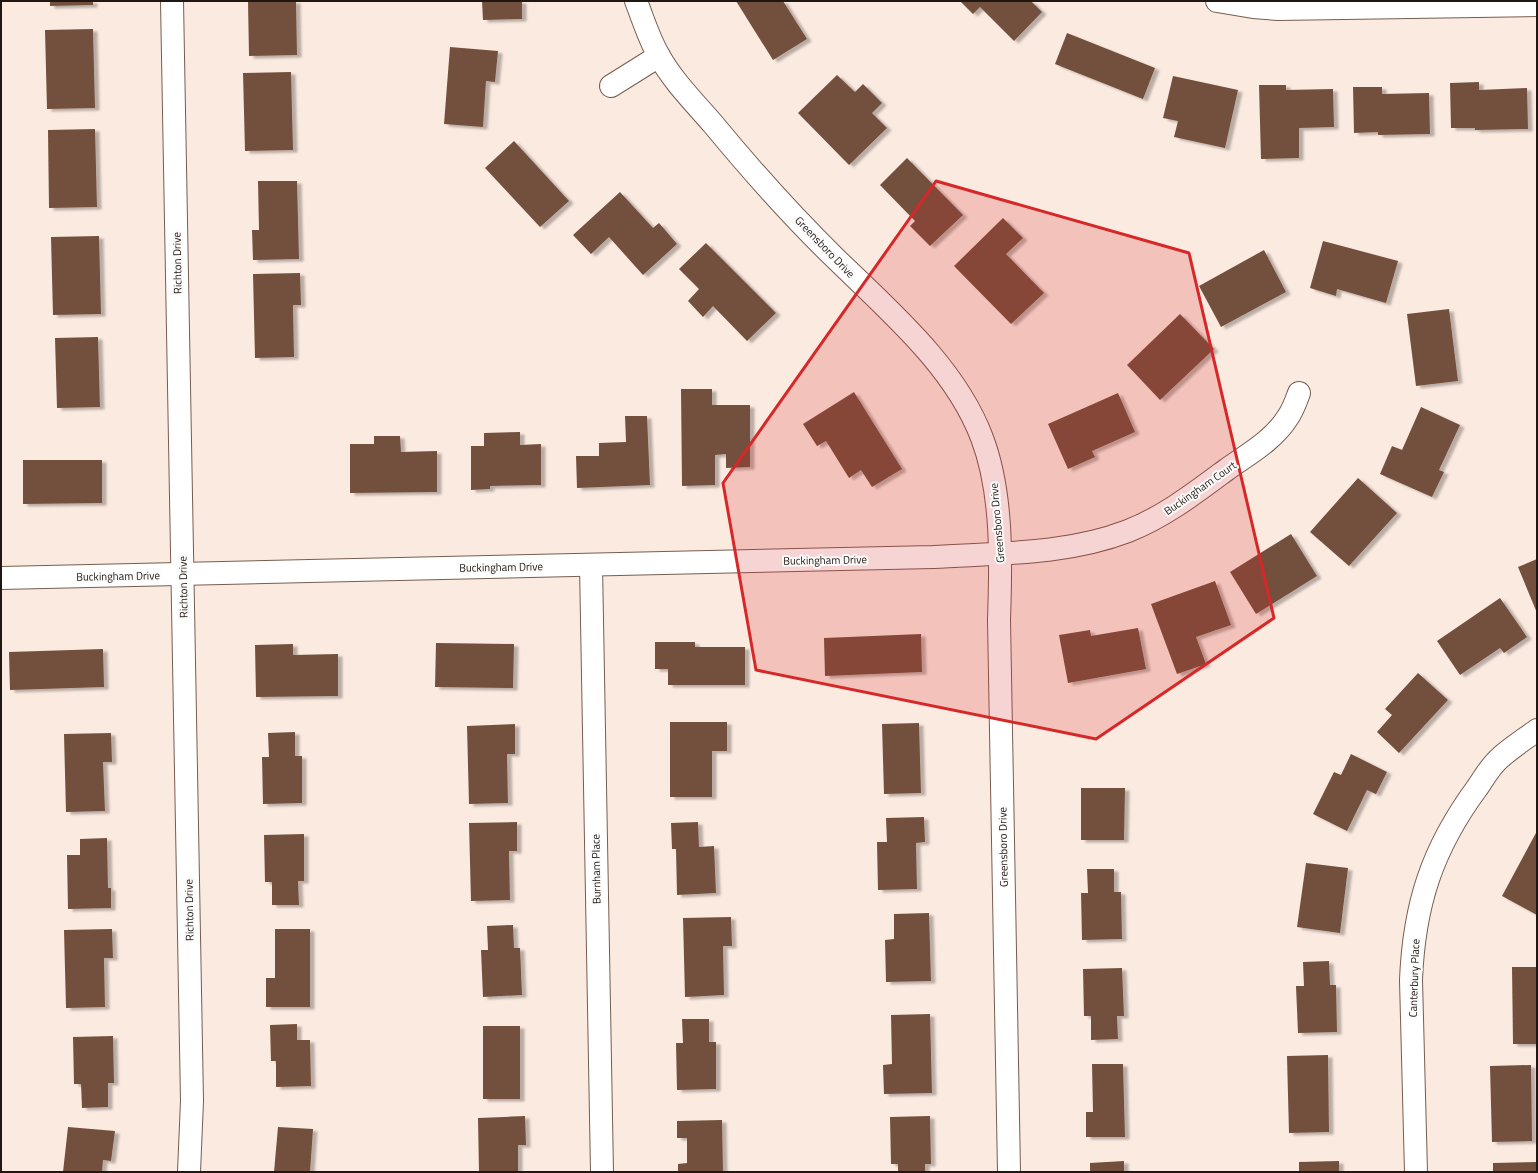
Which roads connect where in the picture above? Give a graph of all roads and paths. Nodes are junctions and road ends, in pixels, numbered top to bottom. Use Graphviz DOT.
graph roads {
  1 [pos="172,1"];
  2 [pos="636,1"];
  3 [pos="1217,1"];
  4 [pos="1395,4"];
  5 [pos="1537,5"];
  6 [pos="659,56"];
  7 [pos="611,86"];
  8 [pos="1300,392"];
  9 [pos="1002,552"];
  10 [pos="590,565"];
  11 [pos="183,574"];
  12 [pos="1,578"];
  13 [pos="1537,730"];
  14 [pos="189,1172"];
  15 [pos="602,1172"];
  16 [pos="1008,1172"];
  17 [pos="1416,1172"];
  1 -- 11 [label="street, Richton Drive"];
  2 -- 6 [label="street, Greensboro Drive"];
  3 -- 4 [label="street"];
  4 -- 5 [label="street"];
  6 -- 7 [label="street"];
  6 -- 9 [label="street, Greensboro Drive"];
  8 -- 9 [label="street, Buckingham Court"];
  9 -- 10 [label="street, Buckingham Drive"];
  9 -- 16 [label="street, Greensboro Drive"];
  10 -- 11 [label="street, Buckingham Drive"];
  10 -- 15 [label="street, Burnham Place"];
  11 -- 12 [label="street, Buckingham Drive"];
  11 -- 14 [label="street, Richton Drive"];
  13 -- 17 [label="street, Canterbury Place"];
}
